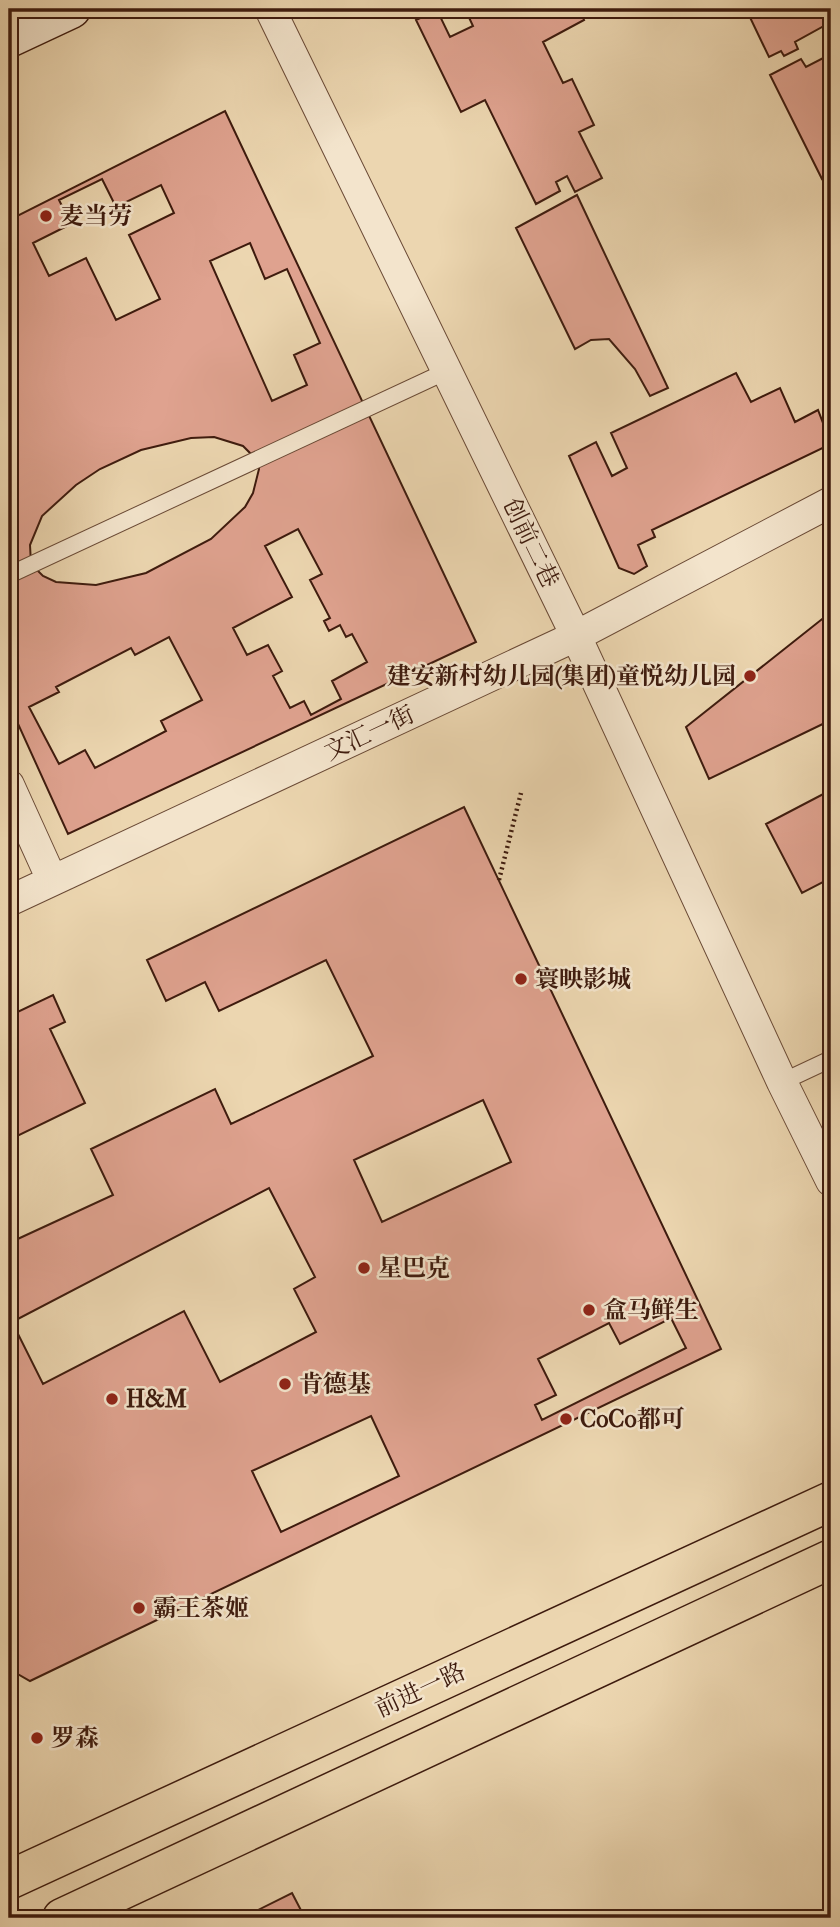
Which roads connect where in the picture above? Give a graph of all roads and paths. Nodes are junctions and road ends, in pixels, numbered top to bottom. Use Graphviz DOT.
graph roads {
  1 [pos="71,9"];
  2 [pos="270,9"];
  3 [pos="9,38"];
  4 [pos="447,371"];
  5 [pos="831,502"];
  6 [pos="9,575"];
  7 [pos="576,636"];
  8 [pos="9,785"];
  9 [pos="521,793"];
  10 [pos="52,880"];
  11 [pos="499,880"];
  12 [pos="9,901"];
  13 [pos="831,1059"];
  14 [pos="782,1082"];
  15 [pos="831,1181"];
  16 [pos="831,1501"];
  17 [pos="831,1559"];
  18 [pos="9,1880"];
  19 [pos="62,1918"];
  1 -- 3 [label="main road"];
  2 -- 4 [label="street, 创前二巷"];
  4 -- 6 [label="lane"];
  4 -- 7 [label="street, 创前二巷"];
  5 -- 7 [label="street, 文汇一街"];
  7 -- 10 [label="street, 文汇一街"];
  7 -- 14 [label="street, 创前二巷"];
  8 -- 10 [label="street"];
  9 -- 11 [label="path"];
  10 -- 12 [label="street, 文汇一街"];
  13 -- 14 [label="lane"];
  14 -- 15 [label="street, 创前二巷"];
  16 -- 18 [label="main road, 前进一路"];
  17 -- 19 [label="main road"];
}
